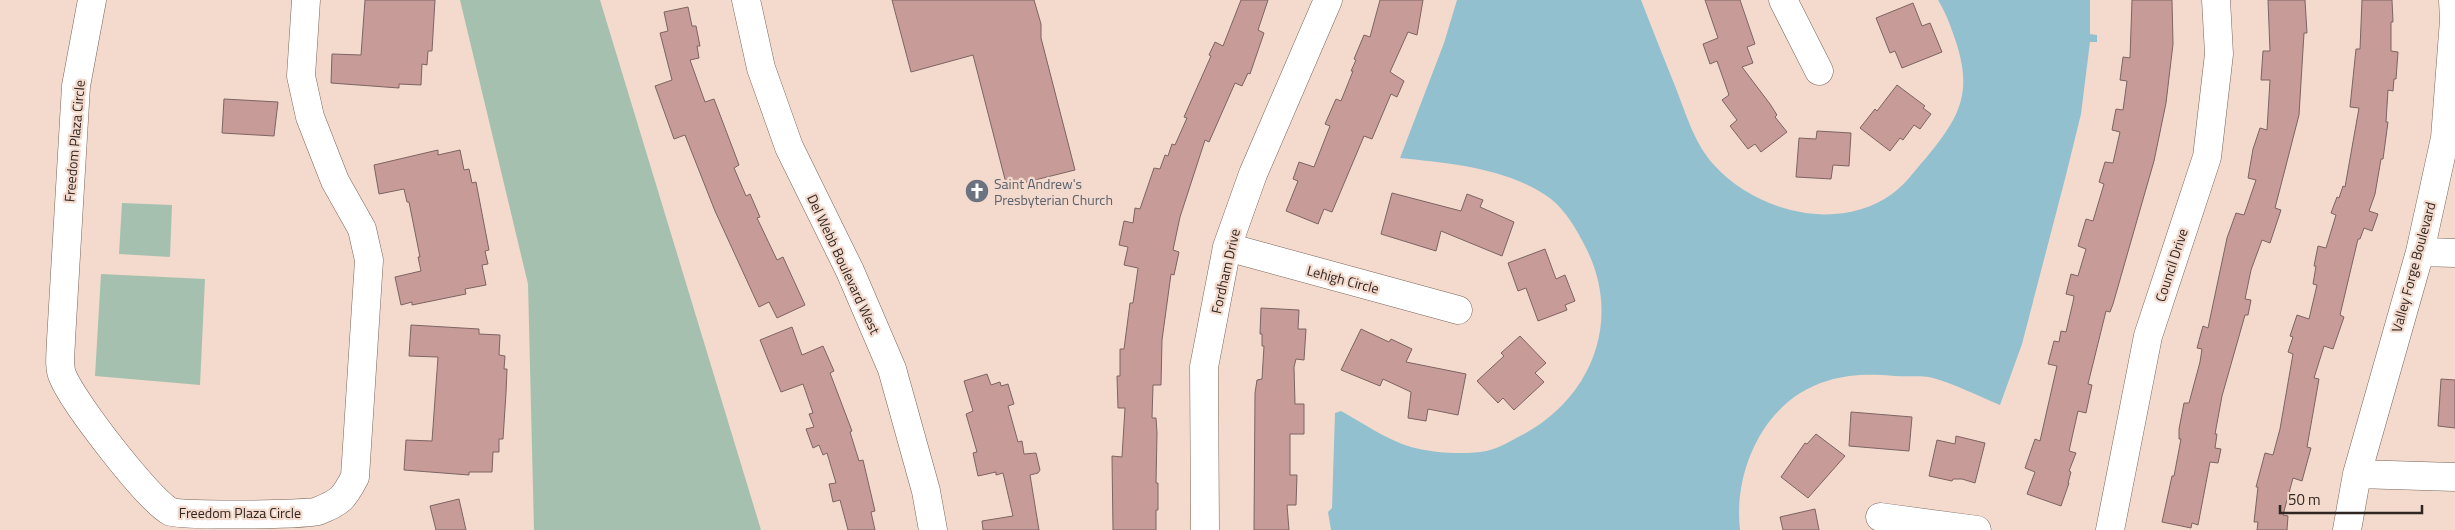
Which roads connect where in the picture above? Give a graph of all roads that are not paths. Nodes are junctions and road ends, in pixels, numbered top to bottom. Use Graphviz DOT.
graph roads {
  1 [pos="92,0"];
  2 [pos="306,0"];
  3 [pos="746,0"];
  4 [pos="1328,0"];
  5 [pos="1782,0"];
  6 [pos="2216,0"];
  7 [pos="2454,13"];
  8 [pos="1819,71"];
  9 [pos="1227,247"];
  10 [pos="2420,252"];
  11 [pos="2455,253"];
  12 [pos="1458,310"];
  13 [pos="2357,474"];
  14 [pos="2455,477"];
  15 [pos="1880,516"];
  16 [pos="933,530"];
  17 [pos="1205,530"];
  18 [pos="1977,530"];
  19 [pos="2110,530"];
  20 [pos="2347,530"];
  1 -- 2 [label="street, Freedom Plaza Circle"];
  3 -- 16 [label="street, Del Webb Boulevard West"];
  4 -- 9 [label="street, Fordham Drive"];
  5 -- 8 [label="street"];
  6 -- 19 [label="street, Council Drive"];
  7 -- 10 [label="street, Valley Forge Boulevard"];
  9 -- 12 [label="street, Lehigh Circle"];
  9 -- 17 [label="street, Fordham Drive"];
  10 -- 11 [label="street"];
  10 -- 13 [label="street, Valley Forge Boulevard"];
  13 -- 14 [label="street"];
  13 -- 20 [label="street, Valley Forge Boulevard"];
  15 -- 18 [label="street"];
}
